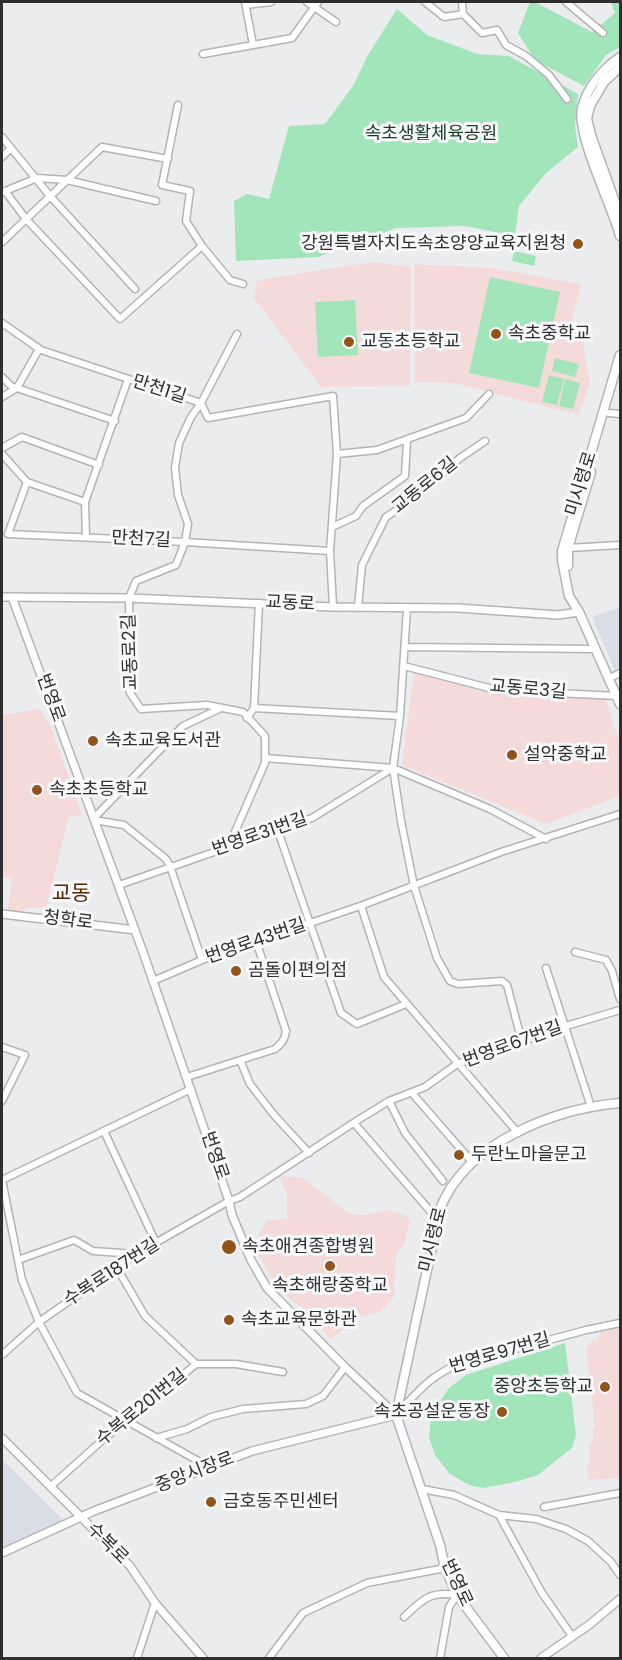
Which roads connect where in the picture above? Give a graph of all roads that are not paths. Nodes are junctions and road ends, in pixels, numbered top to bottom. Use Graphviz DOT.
graph roads {
  1 [pos="271,2"];
  2 [pos="307,2"];
  3 [pos="425,2"];
  4 [pos="462,2"];
  5 [pos="566,2"];
  6 [pos="246,3"];
  7 [pos="316,4"];
  8 [pos="462,14"];
  9 [pos="336,22"];
  10 [pos="603,33"];
  11 [pos="253,45"];
  12 [pos="203,54"];
  13 [pos="621,57"];
  14 [pos="621,67"];
  15 [pos="567,99"];
  16 [pos="178,105"];
  17 [pos="2,137"];
  18 [pos="11,148"];
  19 [pos="2,157"];
  20 [pos="168,159"];
  21 [pos="36,178"];
  22 [pos="67,180"];
  23 [pos="3,192"];
  24 [pos="50,196"];
  25 [pos="156,201"];
  26 [pos="26,219"];
  27 [pos="619,220"];
  28 [pos="621,236"];
  29 [pos="2,242"];
  30 [pos="202,246"];
  31 [pos="243,284"];
  32 [pos="135,289"];
  33 [pos="2,323"];
  34 [pos="237,334"];
  35 [pos="39,349"];
  36 [pos="621,355"];
  37 [pos="621,374"];
  38 [pos="2,377"];
  39 [pos="129,379"];
  40 [pos="17,388"];
  41 [pos="489,394"];
  42 [pos="2,397"];
  43 [pos="201,404"];
  44 [pos="606,413"];
  45 [pos="621,414"];
  46 [pos="115,421"];
  47 [pos="407,441"];
  48 [pos="485,441"];
  49 [pos="2,448"];
  50 [pos="2,454"];
  51 [pos="337,454"];
  52 [pos="99,465"];
  53 [pos="27,482"];
  54 [pos="85,502"];
  55 [pos="332,527"];
  56 [pos="86,537"];
  57 [pos="185,542"];
  58 [pos="621,545"];
  59 [pos="568,548"];
  60 [pos="330,551"];
  61 [pos="2,597"];
  62 [pos="12,597"];
  63 [pos="129,598"];
  64 [pos="259,603"];
  65 [pos="333,607"];
  66 [pos="358,608"];
  67 [pos="407,608"];
  68 [pos="579,612"];
  69 [pos="406,647"];
  70 [pos="591,649"];
  71 [pos="404,666"];
  72 [pos="621,673"];
  73 [pos="610,678"];
  74 [pos="619,700"];
  75 [pos="221,708"];
  76 [pos="254,708"];
  77 [pos="245,715"];
  78 [pos="400,716"];
  79 [pos="266,758"];
  80 [pos="393,768"];
  81 [pos="621,814"];
  82 [pos="94,819"];
  83 [pos="278,831"];
  84 [pos="546,839"];
  85 [pos="228,848"];
  86 [pos="170,866"];
  87 [pos="118,885"];
  88 [pos="414,886"];
  89 [pos="360,906"];
  90 [pos="2,914"];
  91 [pos="310,923"];
  92 [pos="135,930"];
  93 [pos="256,941"];
  94 [pos="575,952"];
  95 [pos="202,960"];
  96 [pos="546,968"];
  97 [pos="153,981"];
  98 [pos="621,999"];
  99 [pos="406,1004"];
  100 [pos="621,1010"];
  101 [pos="566,1026"];
  102 [pos="522,1042"];
  103 [pos="2,1047"];
  104 [pos="240,1060"];
  105 [pos="458,1064"];
  106 [pos="187,1077"];
  107 [pos="191,1089"];
  108 [pos="412,1093"];
  109 [pos="2,1101"];
  110 [pos="389,1101"];
  111 [pos="621,1103"];
  112 [pos="591,1107"];
  113 [pos="354,1123"];
  114 [pos="104,1131"];
  115 [pos="518,1133"];
  116 [pos="309,1153"];
  117 [pos="472,1162"];
  118 [pos="2,1180"];
  119 [pos="443,1181"];
  120 [pos="229,1201"];
  121 [pos="431,1212"];
  122 [pos="156,1243"];
  123 [pos="136,1254"];
  124 [pos="18,1260"];
  125 [pos="117,1268"];
  126 [pos="39,1322"];
  127 [pos="621,1323"];
  128 [pos="2,1355"];
  129 [pos="196,1364"];
  130 [pos="345,1367"];
  131 [pos="283,1372"];
  132 [pos="396,1415"];
  133 [pos="128,1421"];
  134 [pos="2,1438"];
  135 [pos="156,1438"];
  136 [pos="209,1467"];
  137 [pos="50,1487"];
  138 [pos="422,1489"];
  139 [pos="621,1492"];
  140 [pos="544,1507"];
  141 [pos="499,1515"];
  142 [pos="81,1518"];
  143 [pos="2,1553"];
  144 [pos="445,1568"];
  145 [pos="621,1575"];
  146 [pos="457,1595"];
  147 [pos="621,1599"];
  148 [pos="155,1603"];
  149 [pos="404,1617"];
  150 [pos="572,1636"];
  151 [pos="137,1659"];
  152 [pos="203,1659"];
  153 [pos="269,1659"];
  154 [pos="440,1659"];
  155 [pos="504,1659"];
  156 [pos="541,1659"];
  1 -- 6 [label="street"];
  2 -- 7 [label="street"];
  3 -- 8 [label="street"];
  4 -- 8 [label="street"];
  5 -- 10 [label="street"];
  6 -- 11 [label="street"];
  7 -- 9 [label="street"];
  7 -- 11 [label="street"];
  8 -- 15 [label="street"];
  11 -- 12 [label="street"];
  13 -- 27 [label="main road"];
  14 -- 27 [label="main road"];
  16 -- 20 [label="street"];
  17 -- 18 [label="street"];
  18 -- 19 [label="street"];
  18 -- 21 [label="street"];
  20 -- 22 [label="street"];
  20 -- 30 [label="street"];
  21 -- 22 [label="street"];
  21 -- 23 [label="street"];
  21 -- 24 [label="street"];
  22 -- 24 [label="street"];
  22 -- 25 [label="street"];
  23 -- 26 [label="street"];
  24 -- 26 [label="street"];
  24 -- 32 [label="street"];
  26 -- 29 [label="street"];
  26 -- 30 [label="street"];
  27 -- 28 [label="main road"];
  30 -- 31 [label="street"];
  33 -- 35 [label="street, 만천1길"];
  34 -- 43 [label="street"];
  35 -- 39 [label="street, 만천1길"];
  35 -- 40 [label="street"];
  36 -- 44 [label="main road, 미시령로"];
  37 -- 44 [label="main road, 미시령로"];
  38 -- 40 [label="street"];
  39 -- 43 [label="street, 만천1길"];
  39 -- 46 [label="street"];
  40 -- 42 [label="street"];
  40 -- 46 [label="street"];
  41 -- 47 [label="street"];
  43 -- 51 [label="street, 만천1길"];
  43 -- 57 [label="street"];
  44 -- 45 [label="street"];
  44 -- 59 [label="main road, 미시령로"];
  44 -- 68 [label="main road, 미시령로"];
  46 -- 52 [label="street"];
  47 -- 51 [label="street"];
  47 -- 55 [label="street"];
  48 -- 66 [label="street, 교동로6길"];
  49 -- 52 [label="street"];
  50 -- 53 [label="street"];
  51 -- 55 [label="street, 만천1길"];
  52 -- 54 [label="street"];
  53 -- 54 [label="street"];
  53 -- 56 [label="street, 만천7길"];
  54 -- 56 [label="street"];
  55 -- 60 [label="street, 만천1길"];
  56 -- 57 [label="street, 만천7길"];
  57 -- 60 [label="street, 만천7길"];
  57 -- 63 [label="street"];
  58 -- 59 [label="street"];
  59 -- 68 [label="main road, 미시령로"];
  60 -- 65 [label="street, 만천1길"];
  61 -- 62 [label="street, 교동로"];
  62 -- 63 [label="street, 교동로"];
  62 -- 82 [label="street, 번영로"];
  63 -- 64 [label="street, 교동로"];
  63 -- 75 [label="street, 교동로2길"];
  64 -- 65 [label="street, 교동로"];
  64 -- 76 [label="street"];
  65 -- 66 [label="street, 교동로"];
  66 -- 67 [label="street, 교동로"];
  67 -- 68 [label="street, 교동로"];
  67 -- 69 [label="street"];
  68 -- 73 [label="main road, 미시령로"];
  69 -- 70 [label="street"];
  69 -- 71 [label="street"];
  71 -- 74 [label="street, 교동로3길"];
  71 -- 78 [label="street"];
  72 -- 73 [label="street"];
  73 -- 74 [label="main road, 미시령로"];
  75 -- 77 [label="street, 교동로2길"];
  75 -- 82 [label="street"];
  76 -- 77 [label="street"];
  76 -- 78 [label="street"];
  77 -- 79 [label="street"];
  78 -- 80 [label="street"];
  79 -- 80 [label="street"];
  79 -- 85 [label="street"];
  80 -- 83 [label="street, 번영로31번길"];
  80 -- 84 [label="street"];
  80 -- 88 [label="street"];
  81 -- 84 [label="street, 번영로43번길"];
  82 -- 86 [label="street"];
  82 -- 87 [label="street, 번영로"];
  83 -- 85 [label="street, 번영로31번길"];
  83 -- 91 [label="street"];
  84 -- 88 [label="street, 번영로43번길"];
  85 -- 86 [label="street, 번영로31번길"];
  86 -- 87 [label="street, 번영로31번길"];
  86 -- 95 [label="street"];
  87 -- 92 [label="street, 번영로"];
  88 -- 89 [label="street, 번영로43번길"];
  88 -- 102 [label="street"];
  89 -- 91 [label="street, 번영로43번길"];
  89 -- 99 [label="street"];
  90 -- 92 [label="street, 청학로"];
  91 -- 93 [label="street, 번영로43번길"];
  91 -- 99 [label="street"];
  92 -- 97 [label="street, 번영로"];
  93 -- 95 [label="street, 번영로43번길"];
  93 -- 104 [label="street"];
  94 -- 98 [label="street"];
  95 -- 97 [label="street, 번영로43번길"];
  96 -- 101 [label="street"];
  97 -- 106 [label="street, 번영로"];
  99 -- 105 [label="street"];
  100 -- 101 [label="street, 번영로67번길"];
  101 -- 102 [label="street, 번영로67번길"];
  101 -- 112 [label="street"];
  102 -- 105 [label="street, 번영로67번길"];
  103 -- 109 [label="street"];
  104 -- 106 [label="street"];
  104 -- 116 [label="street"];
  105 -- 108 [label="street, 번영로67번길"];
  105 -- 115 [label="street"];
  106 -- 107 [label="street, 번영로"];
  107 -- 114 [label="street"];
  107 -- 120 [label="street, 번영로"];
  108 -- 110 [label="street, 번영로67번길"];
  108 -- 117 [label="street"];
  110 -- 113 [label="street, 번영로67번길"];
  110 -- 119 [label="street"];
  111 -- 112 [label="main road, 미시령로"];
  112 -- 115 [label="main road, 미시령로"];
  113 -- 116 [label="street, 번영로67번길"];
  113 -- 121 [label="street"];
  114 -- 118 [label="street"];
  114 -- 122 [label="street"];
  115 -- 117 [label="main road, 미시령로"];
  116 -- 120 [label="street, 번영로67번길"];
  117 -- 132 [label="main road, 미시령로"];
  118 -- 124 [label="street"];
  120 -- 122 [label="street, 수복로187번길"];
  120 -- 130 [label="street, 번영로"];
  122 -- 123 [label="street, 수복로187번길"];
  123 -- 124 [label="street"];
  123 -- 125 [label="street, 수복로187번길"];
  124 -- 126 [label="street"];
  125 -- 126 [label="street, 수복로187번길"];
  125 -- 129 [label="street"];
  126 -- 128 [label="street, 수복로187번길"];
  126 -- 133 [label="street"];
  127 -- 132 [label="street, 번영로97번길"];
  129 -- 131 [label="street, 수복로201번길"];
  129 -- 133 [label="street, 수복로201번길"];
  130 -- 132 [label="street, 번영로"];
  130 -- 135 [label="street"];
  132 -- 136 [label="street, 중앙시장로"];
  132 -- 138 [label="main road, 번영로"];
  133 -- 135 [label="street"];
  133 -- 137 [label="street, 수복로201번길"];
  134 -- 137 [label="street, 수복로"];
  135 -- 136 [label="street"];
  136 -- 142 [label="street, 중앙시장로"];
  137 -- 142 [label="street, 수복로"];
  138 -- 141 [label="street"];
  138 -- 144 [label="main road, 번영로"];
  139 -- 140 [label="street"];
  141 -- 145 [label="street"];
  141 -- 150 [label="street"];
  142 -- 143 [label="street, 중앙시장로"];
  142 -- 148 [label="street, 수복로"];
  144 -- 146 [label="main road, 번영로"];
  144 -- 153 [label="street"];
  146 -- 149 [label="street"];
  146 -- 154 [label="street"];
  146 -- 155 [label="main road, 번영로"];
  147 -- 150 [label="street"];
  148 -- 151 [label="street"];
  148 -- 152 [label="street, 수복로"];
  150 -- 156 [label="street"];
}
